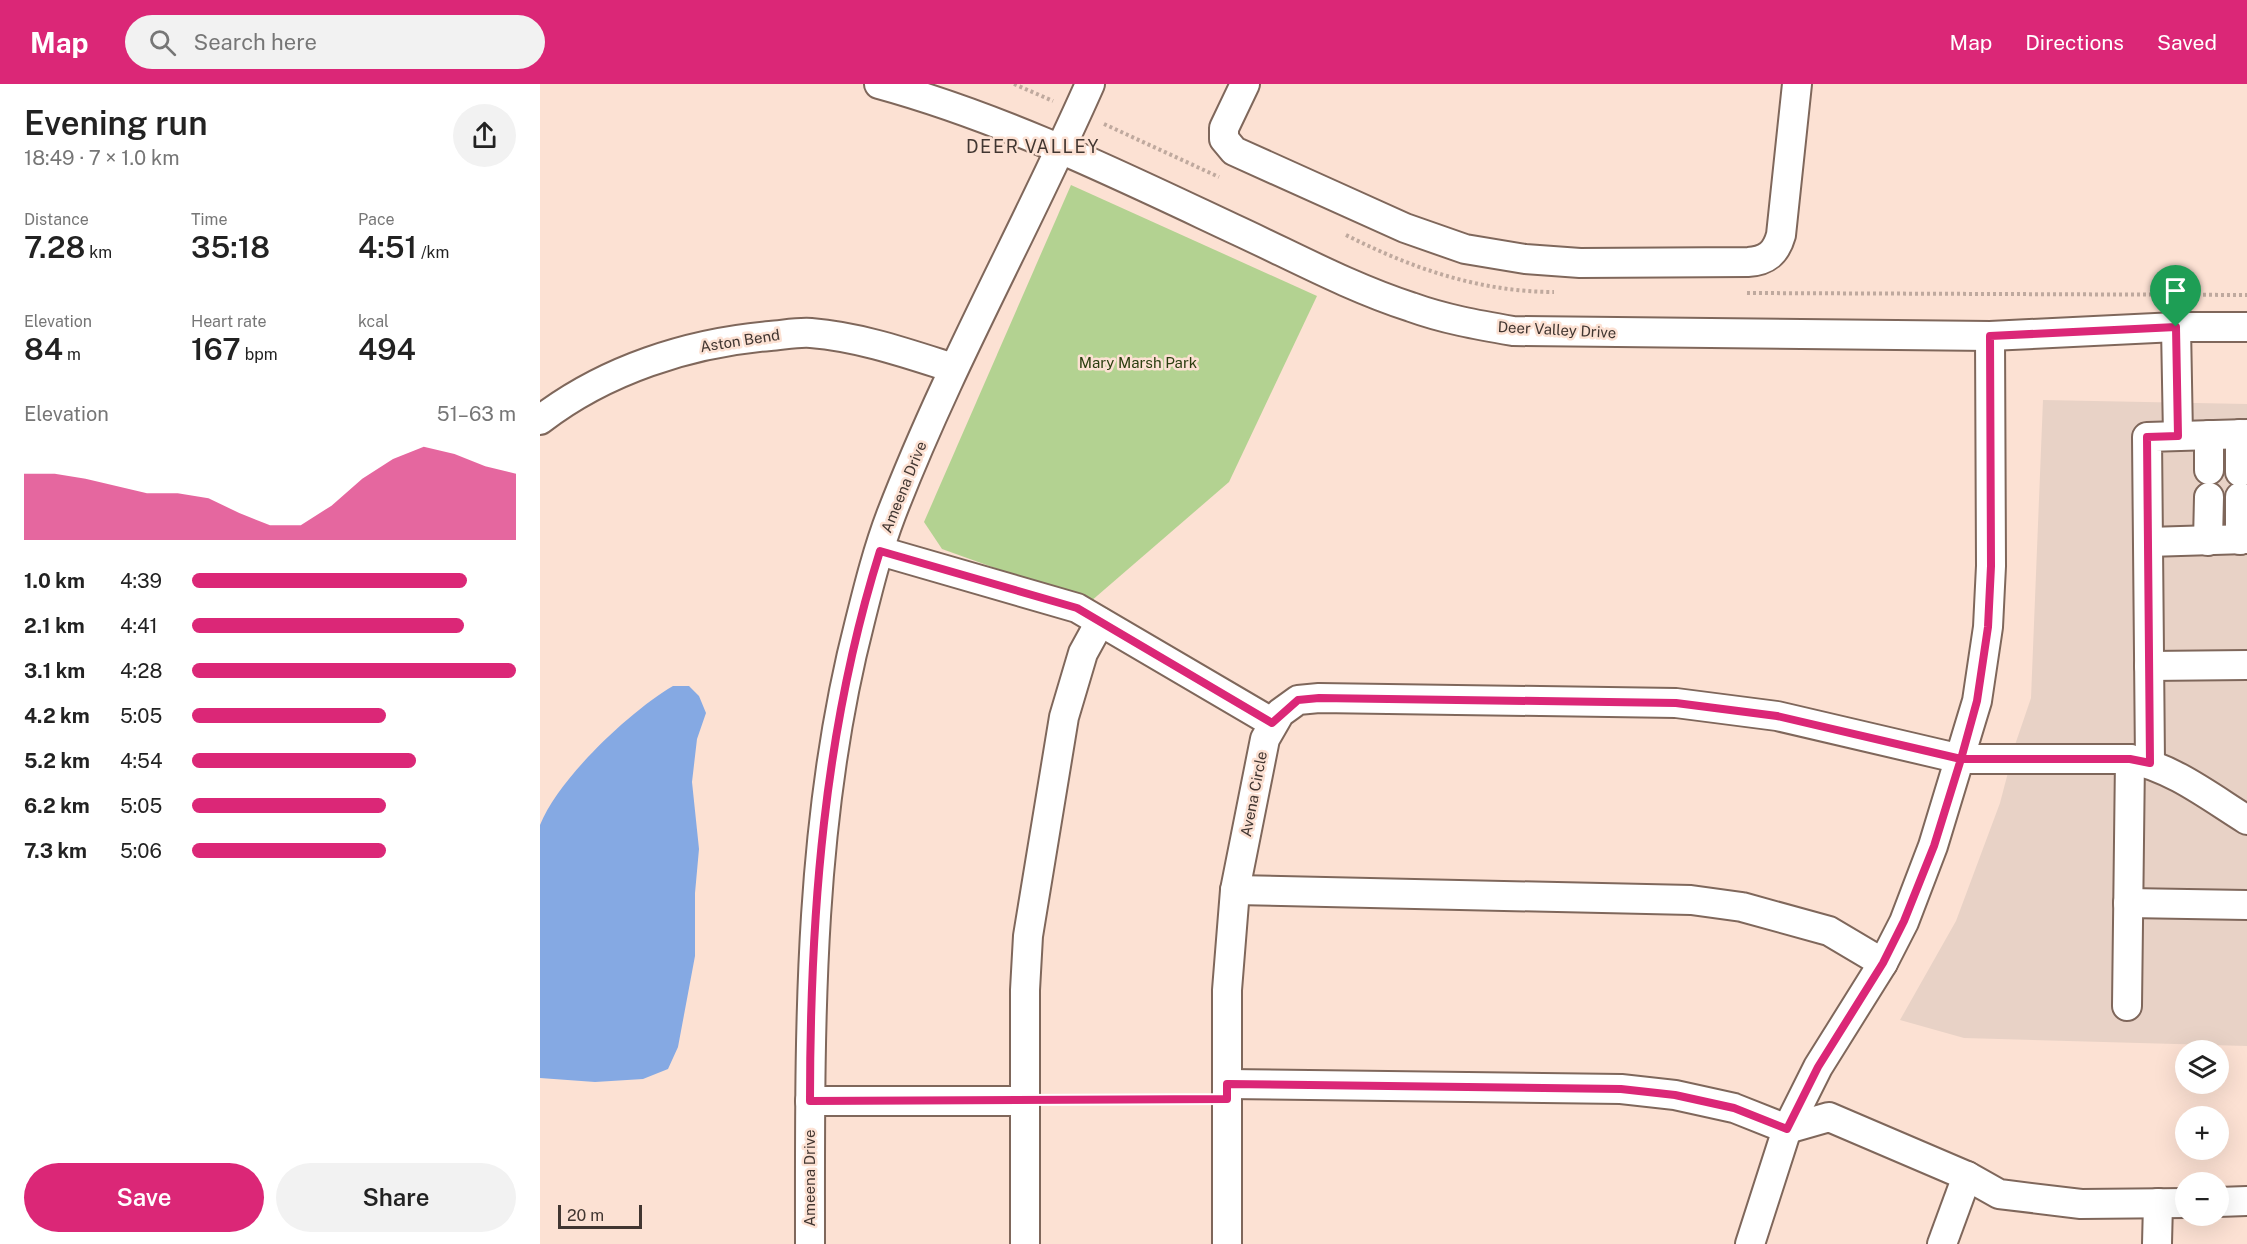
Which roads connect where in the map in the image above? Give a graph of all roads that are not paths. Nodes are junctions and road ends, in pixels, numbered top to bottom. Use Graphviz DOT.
graph roads {
  1 [pos="879,84"];
  2 [pos="1090,84"];
  3 [pos="1245,84"];
  4 [pos="1797,84"];
  5 [pos="1061,148"];
  6 [pos="2176,327"];
  7 [pos="2247,327"];
  8 [pos="1990,336"];
  9 [pos="953,368"];
  10 [pos="540,420"];
  11 [pos="2243,434"];
  12 [pos="2209,435"];
  13 [pos="2178,436"];
  14 [pos="2243,539"];
  15 [pos="2208,541"];
  16 [pos="2148,542"];
  17 [pos="880,551"];
  18 [pos="1100,622"];
  19 [pos="2247,665"];
  20 [pos="2149,666"];
  21 [pos="1272,723"];
  22 [pos="1961,759"];
  23 [pos="2140,761"];
  24 [pos="2247,820"];
  25 [pos="1236,890"];
  26 [pos="2128,903"];
  27 [pos="2247,905"];
  28 [pos="1883,963"];
  29 [pos="2127,1006"];
  30 [pos="1227,1092"];
  31 [pos="810,1101"];
  32 [pos="1024,1101"];
  33 [pos="1787,1129"];
  34 [pos="1967,1176"];
  35 [pos="2247,1201"];
  36 [pos="2229,1202"];
  37 [pos="2157,1203"];
  38 [pos="2175,1203"];
  39 [pos="810,1244"];
  40 [pos="1025,1244"];
  41 [pos="1227,1244"];
  42 [pos="1750,1244"];
  43 [pos="1942,1244"];
  44 [pos="2157,1244"];
  1 -- 5 [label="street, Deer Valley Drive"];
  2 -- 5 [label="street, Ameena Drive"];
  3 -- 4 [label="street"];
  5 -- 8 [label="street, Deer Valley Drive"];
  5 -- 9 [label="street, Ameena Drive"];
  6 -- 7 [label="street, Deer Valley Drive"];
  6 -- 8 [label="street, Deer Valley Drive"];
  6 -- 13 [label="street"];
  8 -- 22 [label="street"];
  9 -- 10 [label="street, Aston Bend"];
  9 -- 17 [label="street, Ameena Drive"];
  11 -- 12 [label="street"];
  11 -- 14 [label="street"];
  12 -- 13 [label="street"];
  12 -- 15 [label="street"];
  13 -- 16 [label="street"];
  14 -- 15 [label="street"];
  15 -- 16 [label="street"];
  16 -- 20 [label="street"];
  17 -- 18 [label="street"];
  17 -- 31 [label="street, Ameena Drive"];
  18 -- 21 [label="street"];
  18 -- 32 [label="street"];
  19 -- 20 [label="street"];
  20 -- 23 [label="street"];
  21 -- 22 [label="street, Avena Circle"];
  21 -- 25 [label="street, Avena Circle"];
  22 -- 23 [label="street, Avena Circle"];
  22 -- 28 [label="street"];
  23 -- 24 [label="street"];
  23 -- 26 [label="street"];
  25 -- 28 [label="street"];
  25 -- 30 [label="street, Avena Circle"];
  26 -- 27 [label="street"];
  26 -- 29 [label="street"];
  28 -- 33 [label="street"];
  30 -- 33 [label="street"];
  30 -- 41 [label="street, Avena Circle"];
  31 -- 32 [label="street"];
  31 -- 39 [label="street, Ameena Drive"];
  32 -- 40 [label="street"];
  33 -- 34 [label="street"];
  33 -- 42 [label="street"];
  34 -- 37 [label="street"];
  34 -- 43 [label="street"];
  35 -- 36 [label="street"];
  37 -- 38 [label="street"];
  37 -- 44 [label="street"];
}
